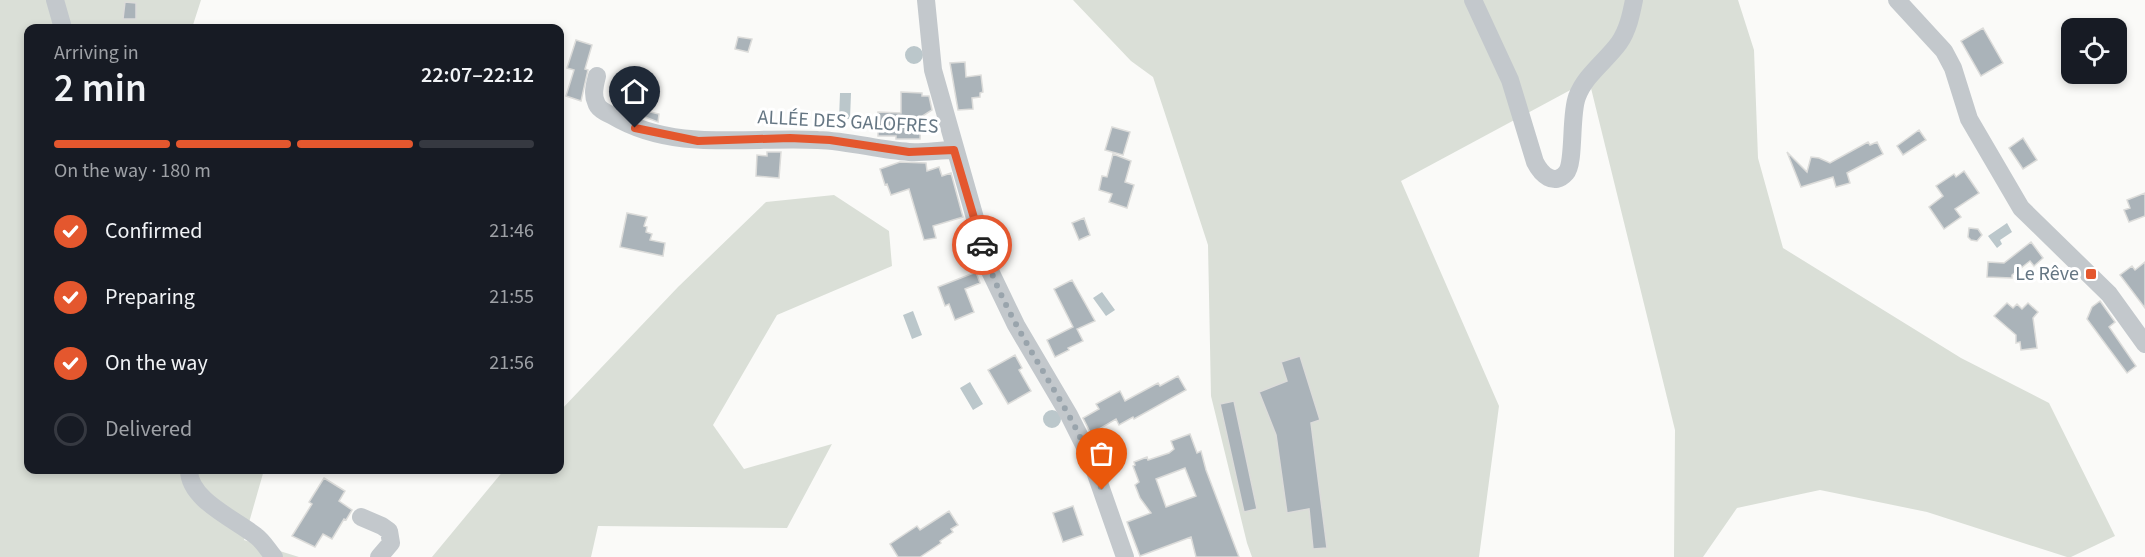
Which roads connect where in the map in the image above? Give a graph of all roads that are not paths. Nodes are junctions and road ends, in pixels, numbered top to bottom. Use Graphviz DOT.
graph roads {
  1 [pos="55,0"];
  2 [pos="926,0"];
  3 [pos="1473,0"];
  4 [pos="1634,0"];
  5 [pos="1897,0"];
  6 [pos="62,24"];
  7 [pos="597,76"];
  8 [pos="954,150"];
  9 [pos="2145,344"];
  10 [pos="189,474"];
  11 [pos="361,517"];
  12 [pos="274,557"];
  13 [pos="379,557"];
  14 [pos="1125,557"];
  1 -- 6 [label="street"];
  2 -- 8 [label="street"];
  3 -- 4 [label="street"];
  5 -- 9 [label="street"];
  7 -- 8 [label="street, ALLÉE DES GALOFRES"];
  8 -- 14 [label="street"];
  10 -- 12 [label="street"];
  11 -- 13 [label="street"];
}
